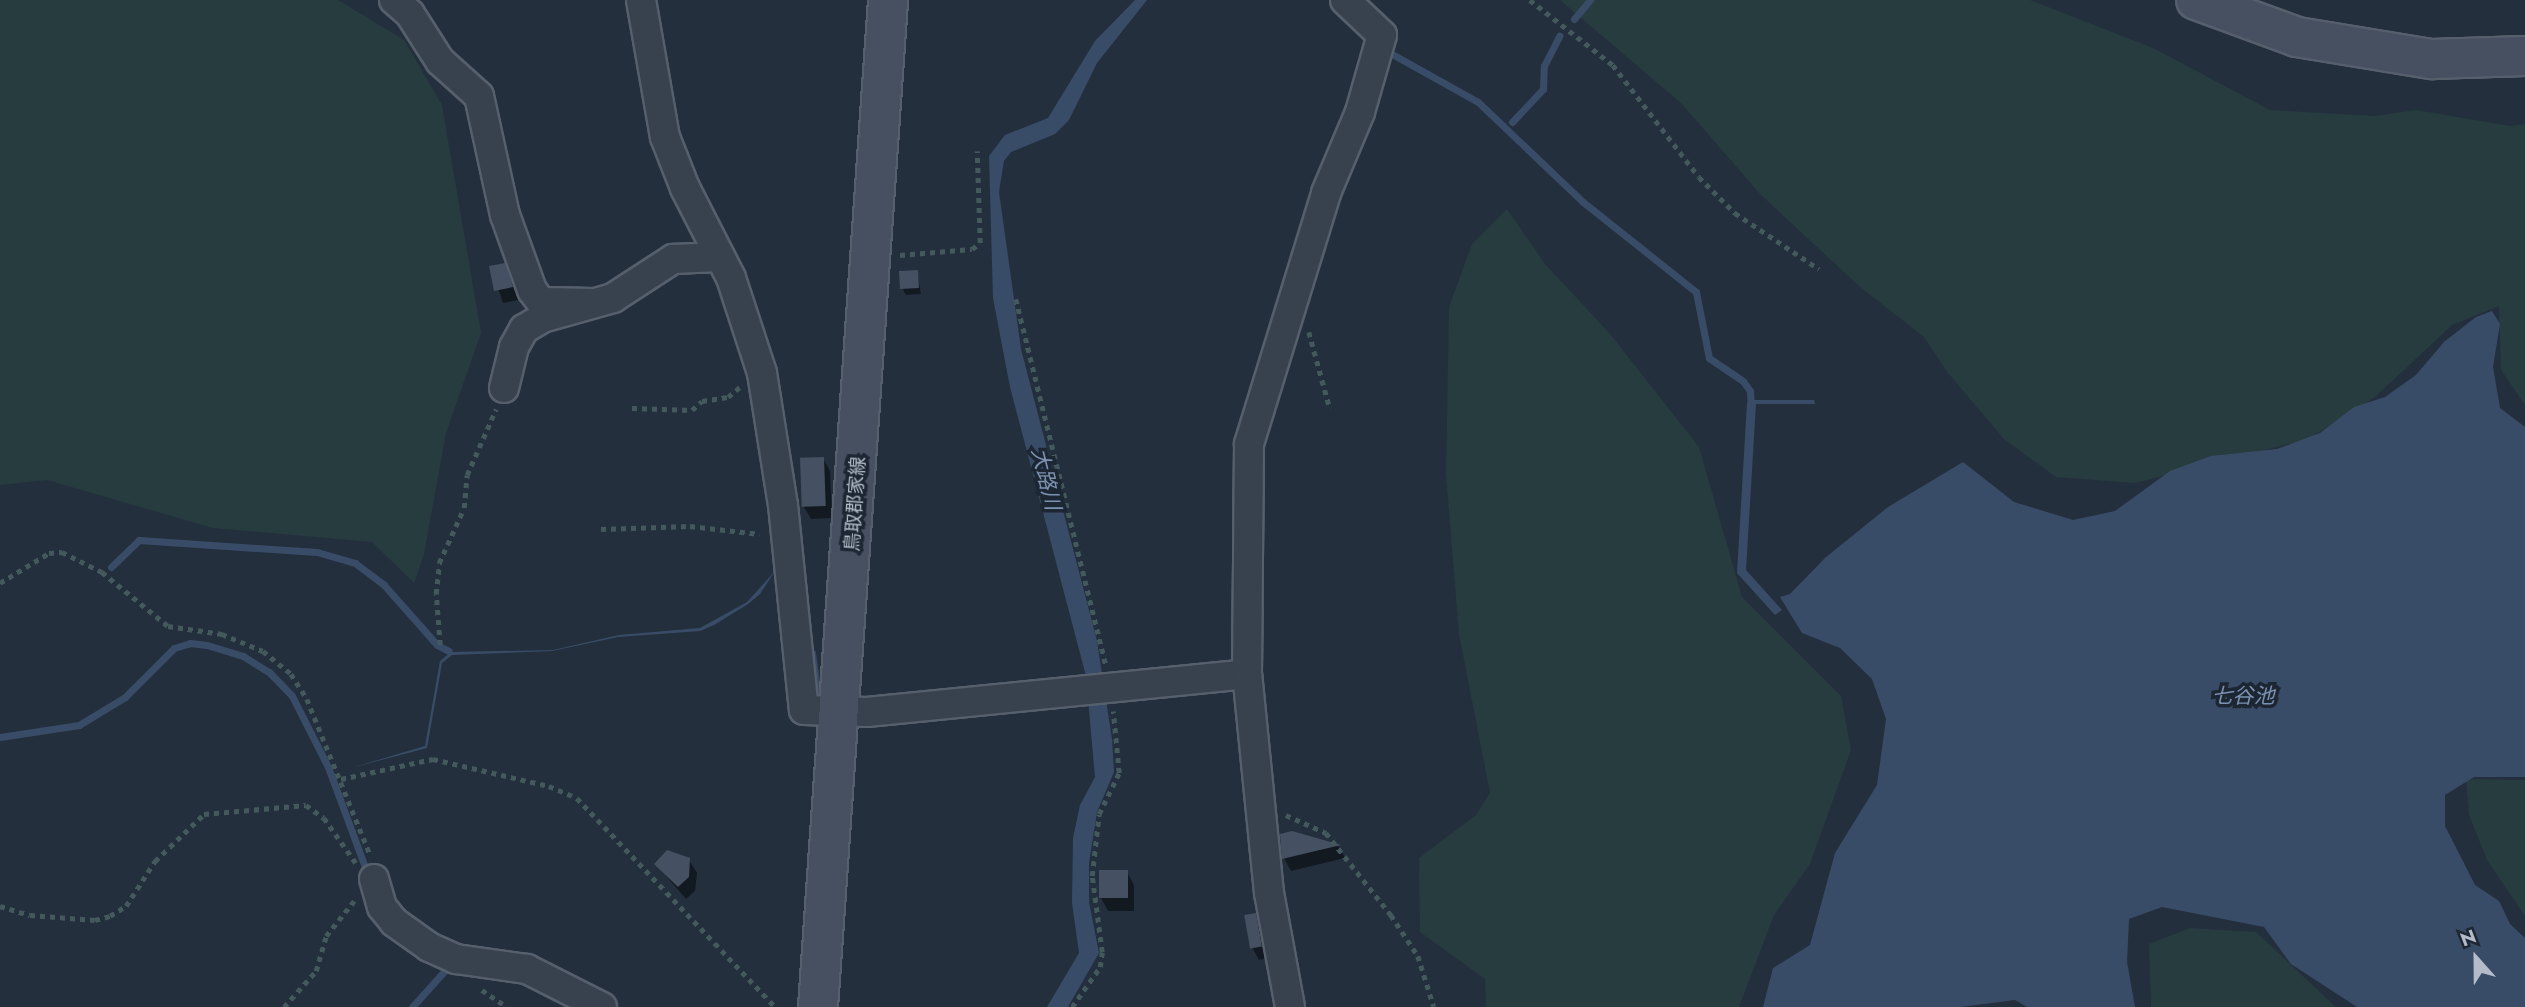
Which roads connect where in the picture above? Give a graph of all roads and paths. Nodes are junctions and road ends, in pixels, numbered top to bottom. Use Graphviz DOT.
graph roads {
  1 [pos="394,0"];
  2 [pos="640,0"];
  3 [pos="888,0"];
  4 [pos="1345,0"];
  5 [pos="1530,0"];
  6 [pos="2196,0"];
  7 [pos="2525,56"];
  8 [pos="977,151"];
  9 [pos="720,257"];
  10 [pos="871,257"];
  11 [pos="1819,270"];
  12 [pos="1016,299"];
  13 [pos="1293,300"];
  14 [pos="593,303"];
  15 [pos="763,381"];
  16 [pos="503,388"];
  17 [pos="632,408"];
  18 [pos="1329,409"];
  19 [pos="601,529"];
  20 [pos="787,540"];
  21 [pos="0,583"];
  22 [pos="440,645"];
  23 [pos="1247,674"];
  24 [pos="1109,686"];
  25 [pos="841,711"];
  26 [pos="341,779"];
  27 [pos="1261,806"];
  28 [pos="374,879"];
  29 [pos="0,906"];
  30 [pos="285,1007"];
  31 [pos="602,1007"];
  32 [pos="775,1007"];
  33 [pos="818,1007"];
  34 [pos="1072,1007"];
  35 [pos="1290,1007"];
  36 [pos="1434,1007"];
  1 -- 14 [label="street"];
  2 -- 9 [label="street"];
  3 -- 10 [label="main road, 鳥取郡家線"];
  4 -- 13 [label="street"];
  5 -- 11 [label="path"];
  6 -- 7 [label="main road"];
  8 -- 10 [label="path"];
  9 -- 14 [label="street"];
  9 -- 15 [label="street"];
  10 -- 25 [label="main road, 鳥取郡家線"];
  12 -- 24 [label="path"];
  13 -- 18 [label="path"];
  13 -- 23 [label="street"];
  14 -- 16 [label="street"];
  15 -- 17 [label="path"];
  15 -- 20 [label="street"];
  16 -- 22 [label="path"];
  19 -- 20 [label="path"];
  20 -- 25 [label="street"];
  21 -- 26 [label="path"];
  23 -- 24 [label="street"];
  23 -- 27 [label="street"];
  24 -- 25 [label="street"];
  24 -- 34 [label="path"];
  25 -- 33 [label="main road, 鳥取郡家線"];
  26 -- 28 [label="path"];
  26 -- 32 [label="path"];
  27 -- 35 [label="street"];
  27 -- 36 [label="path"];
  28 -- 29 [label="path"];
  28 -- 30 [label="path"];
  28 -- 31 [label="street"];
}
